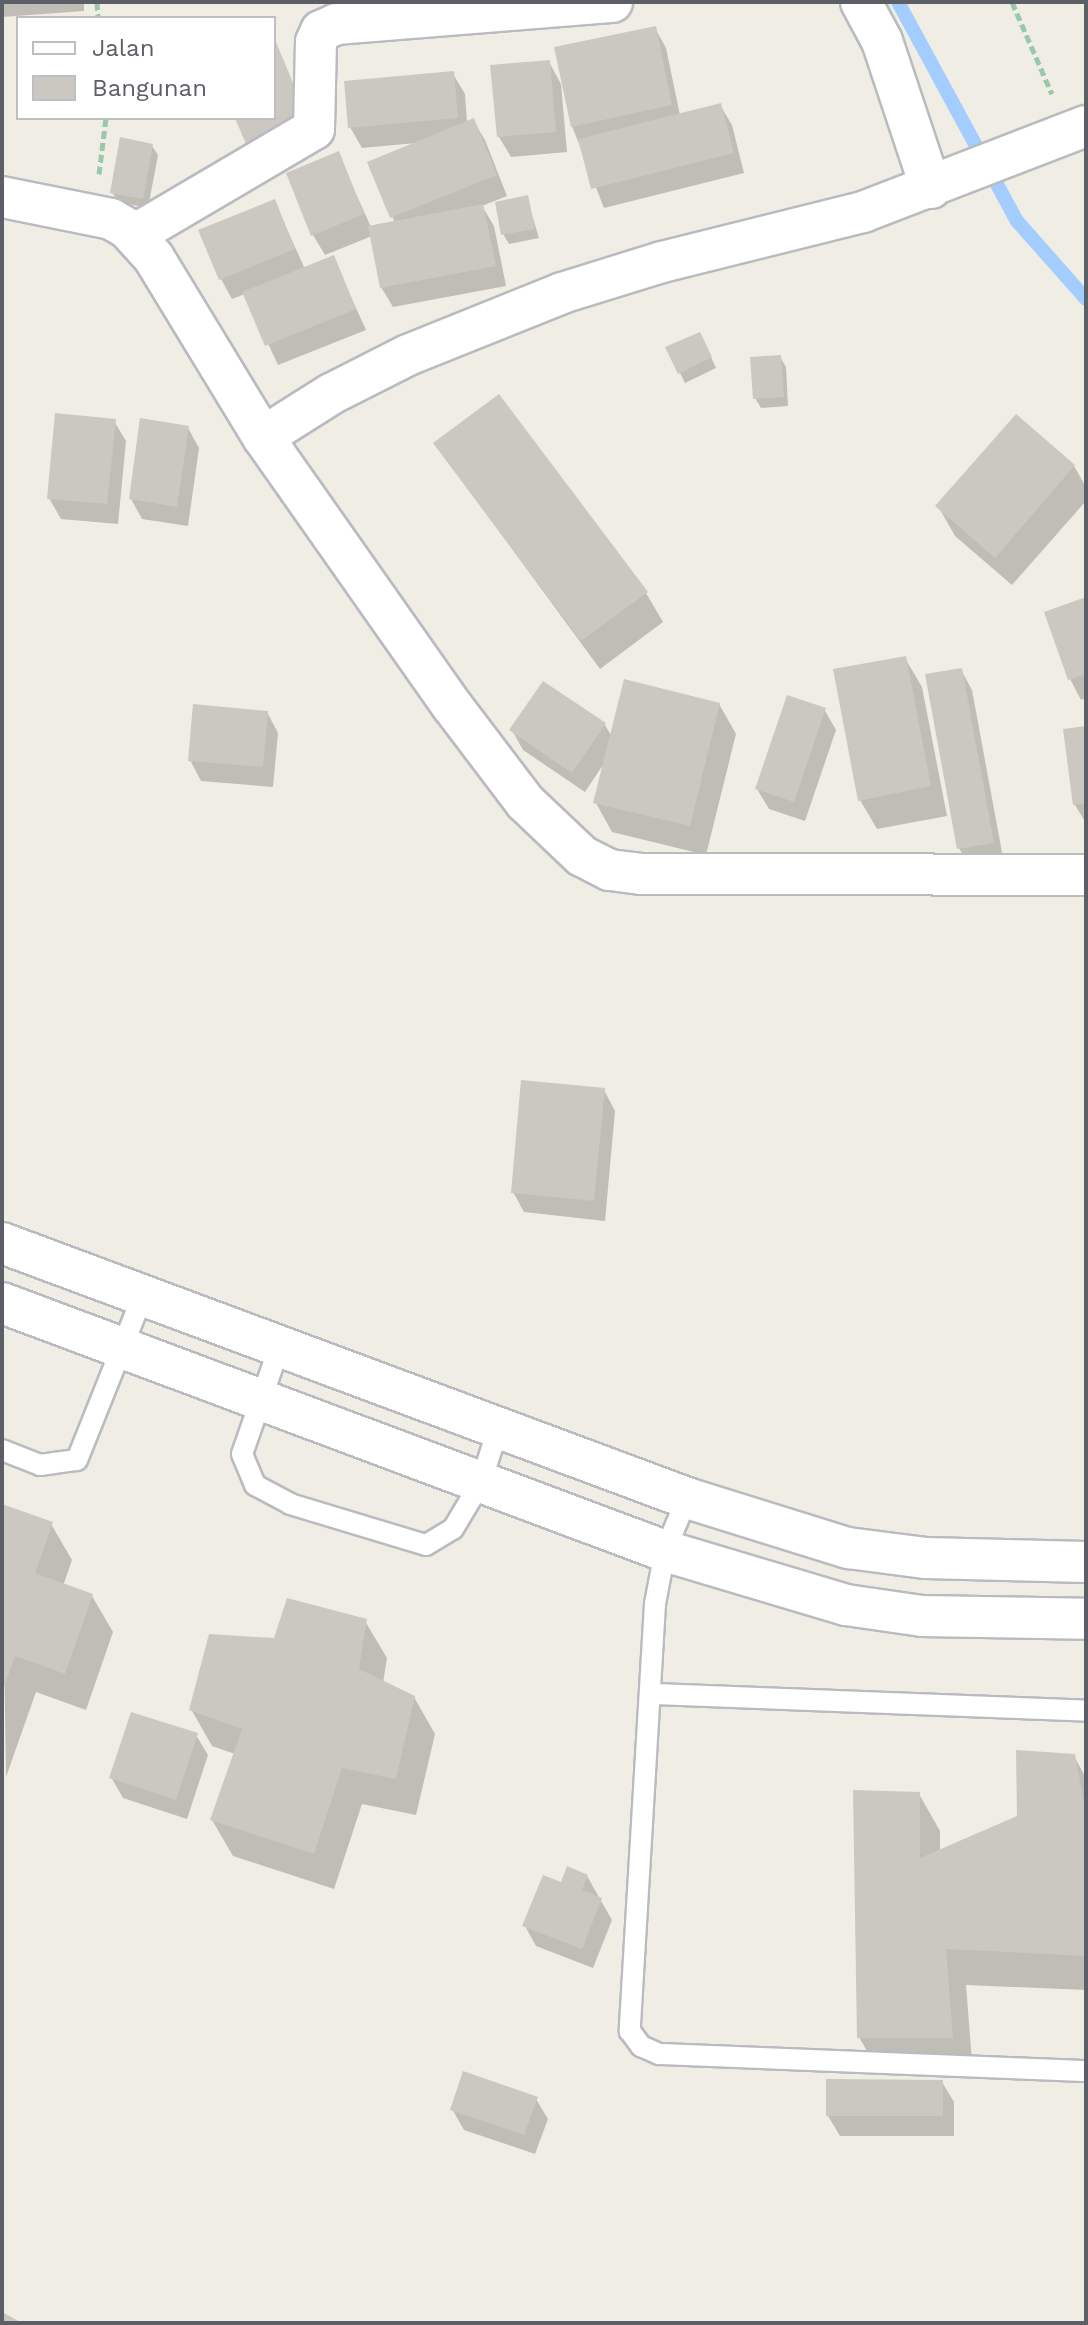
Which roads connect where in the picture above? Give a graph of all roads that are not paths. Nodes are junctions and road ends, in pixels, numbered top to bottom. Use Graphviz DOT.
graph roads {
  1 [pos="612,2"];
  2 [pos="861,2"];
  3 [pos="1077,129"];
  4 [pos="944,183"];
  5 [pos="2,197"];
  6 [pos="134,235"];
  7 [pos="263,437"];
  8 [pos="1086,875"];
  9 [pos="2,1243"];
  10 [pos="143,1295"];
  11 [pos="2,1303"];
  12 [pos="280,1345"];
  13 [pos="120,1351"];
  14 [pos="260,1398"];
  15 [pos="499,1426"];
  16 [pos="2,1450"];
  17 [pos="481,1482"];
  18 [pos="687,1498"];
  19 [pos="665,1551"];
  20 [pos="1086,1562"];
  21 [pos="1086,1619"];
  22 [pos="652,1694"];
  23 [pos="1086,1711"];
  24 [pos="1086,2071"];
  1 -- 6 [label="street"];
  2 -- 4 [label="street"];
  3 -- 4 [label="street"];
  4 -- 7 [label="street"];
  5 -- 6 [label="street"];
  6 -- 7 [label="street"];
  7 -- 8 [label="street"];
  9 -- 10 [label="street"];
  10 -- 12 [label="street"];
  10 -- 13 [label="lane"];
  11 -- 13 [label="street"];
  12 -- 14 [label="lane"];
  12 -- 15 [label="street"];
  13 -- 14 [label="street"];
  13 -- 16 [label="lane"];
  14 -- 17 [label="street"];
  14 -- 17 [label="lane"];
  15 -- 17 [label="lane"];
  15 -- 18 [label="street"];
  17 -- 19 [label="street"];
  18 -- 19 [label="lane"];
  18 -- 20 [label="street"];
  19 -- 21 [label="street"];
  19 -- 22 [label="lane"];
  22 -- 23 [label="lane"];
  22 -- 24 [label="lane"];
}
